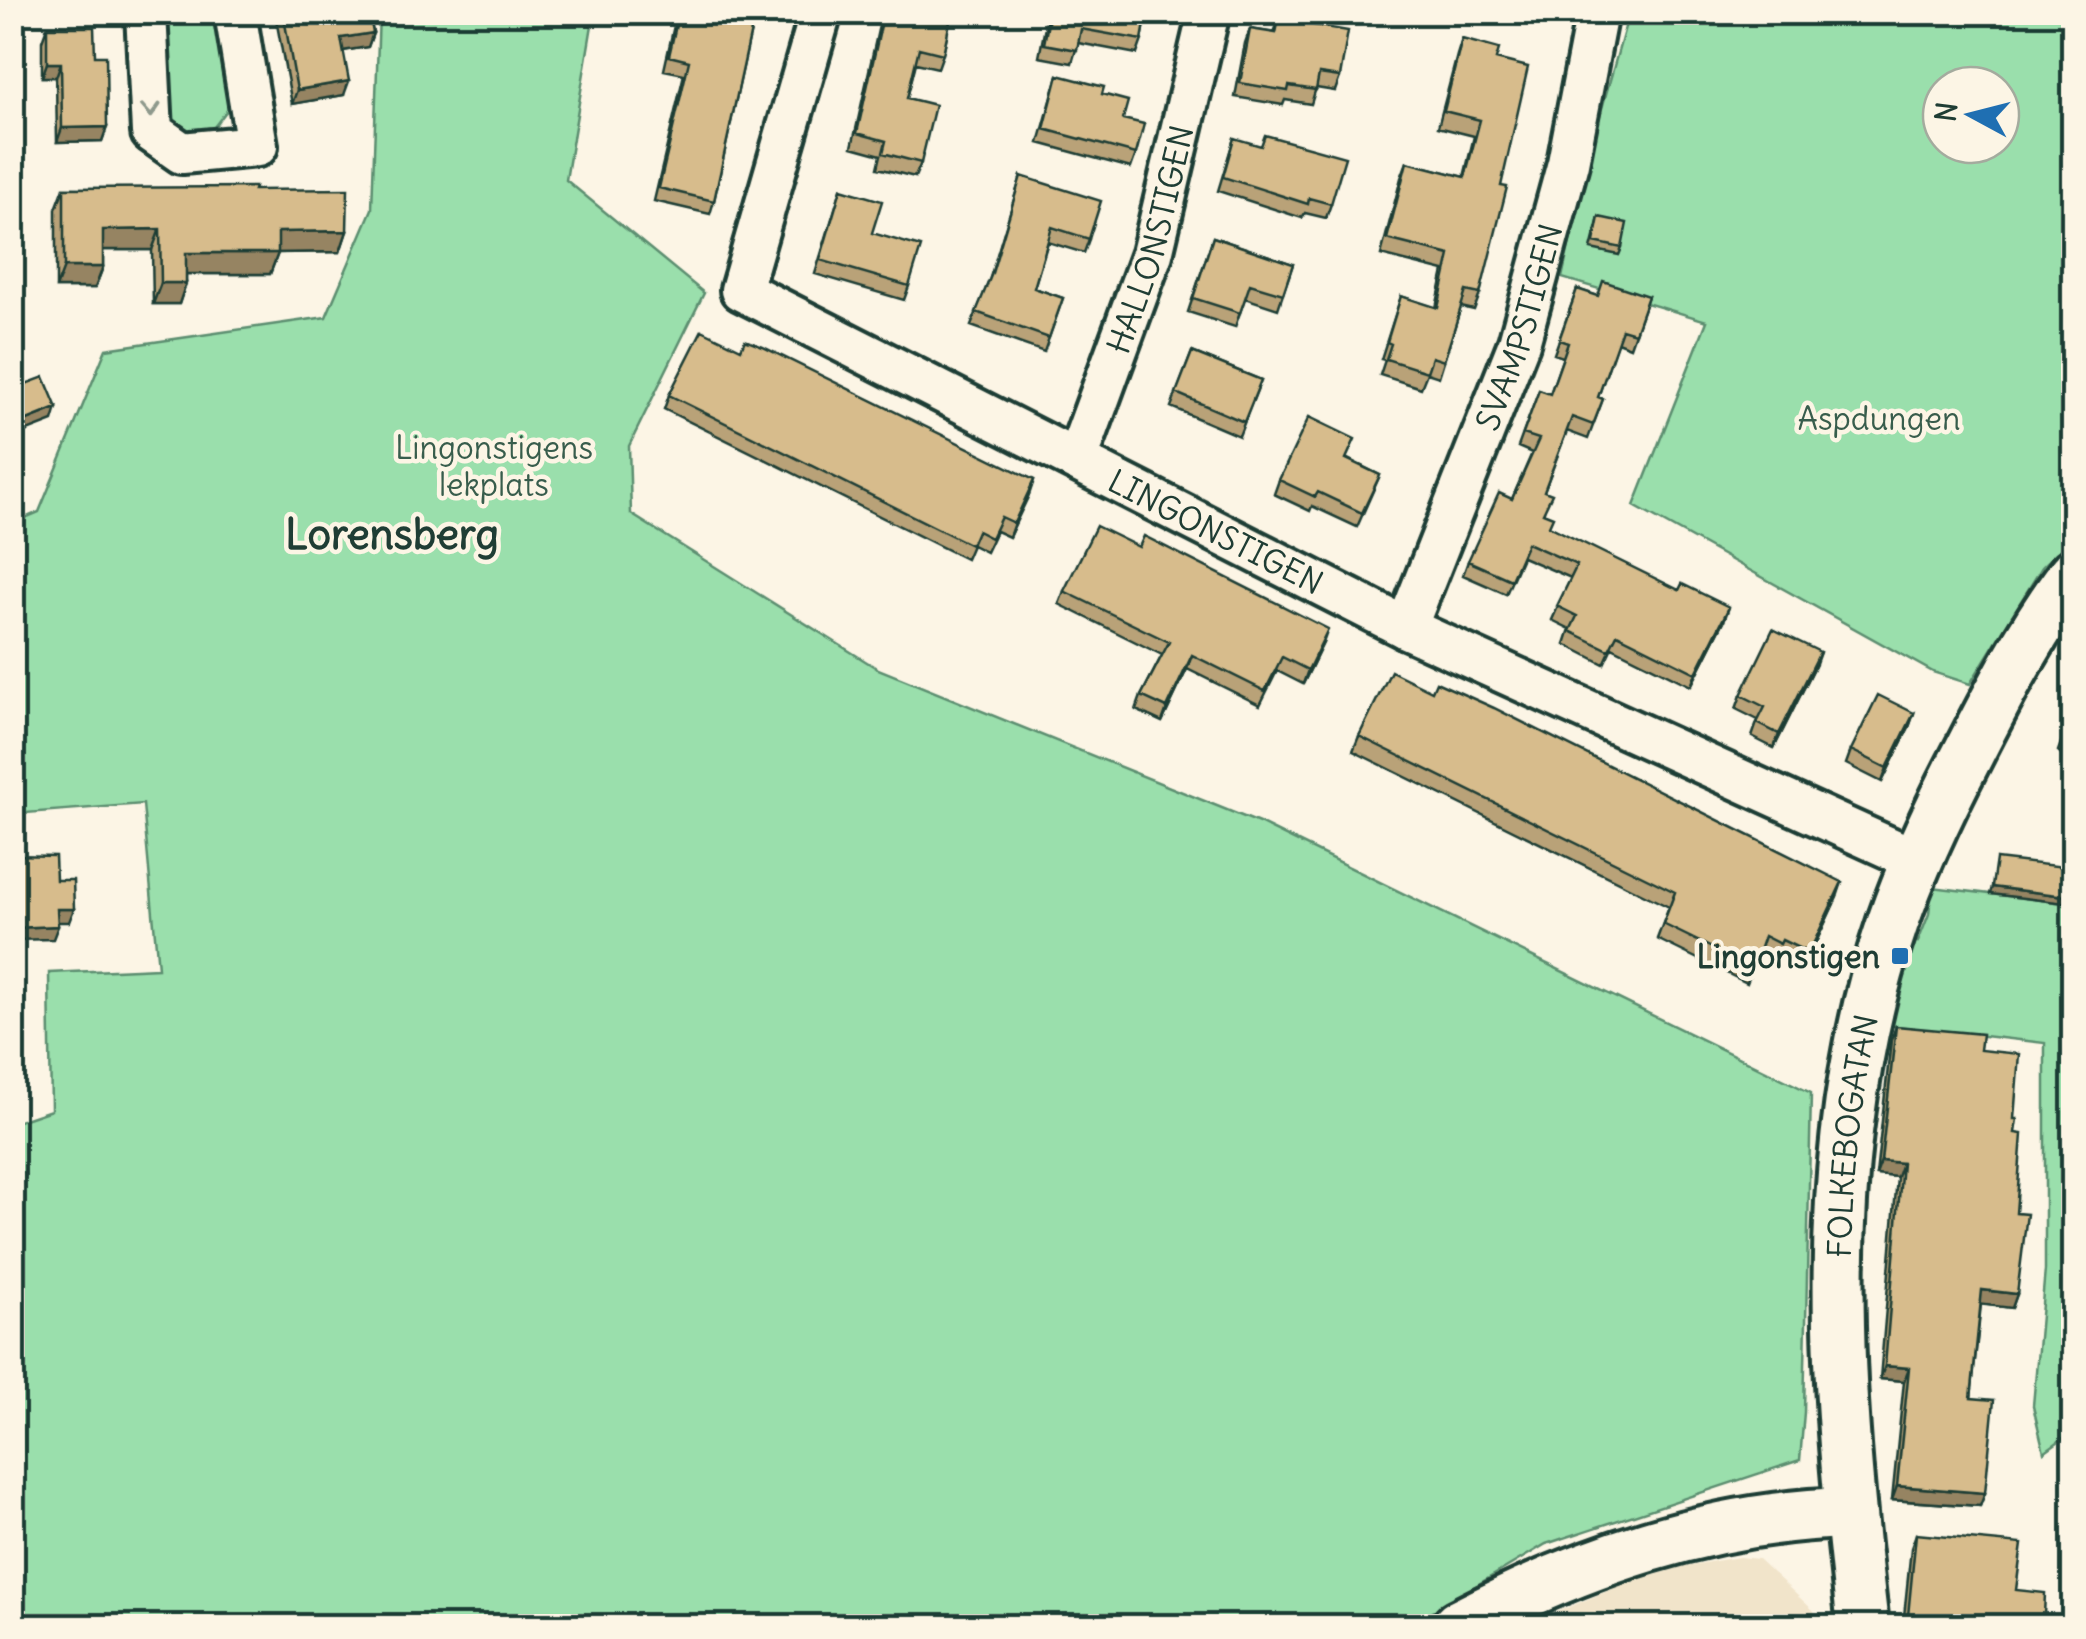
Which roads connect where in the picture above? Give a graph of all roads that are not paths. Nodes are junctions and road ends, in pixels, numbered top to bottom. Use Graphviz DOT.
graph roads {
  1 [pos="146,12"];
  2 [pos="235,12"];
  3 [pos="821,12"];
  4 [pos="1209,12"];
  5 [pos="1597,12"];
  6 [pos="1077,459"];
  7 [pos="2074,574"];
  8 [pos="1406,628"];
  9 [pos="1916,860"];
  10 [pos="1850,1512"];
  11 [pos="1458,1626"];
  12 [pos="1863,1626"];
  1 -- 2 [label="street, one-way"];
  3 -- 6 [label="street, LINGONSTIGEN"];
  4 -- 6 [label="street, HALLONSTIGEN"];
  5 -- 8 [label="street, SVAMPSTIGEN"];
  6 -- 8 [label="street, LINGONSTIGEN"];
  7 -- 9 [label="street, FOLKEBOGATAN"];
  8 -- 9 [label="street, LINGONSTIGEN"];
  9 -- 10 [label="street, FOLKEBOGATAN"];
  10 -- 11 [label="street"];
  10 -- 12 [label="street, FOLKEBOGATAN"];
}
